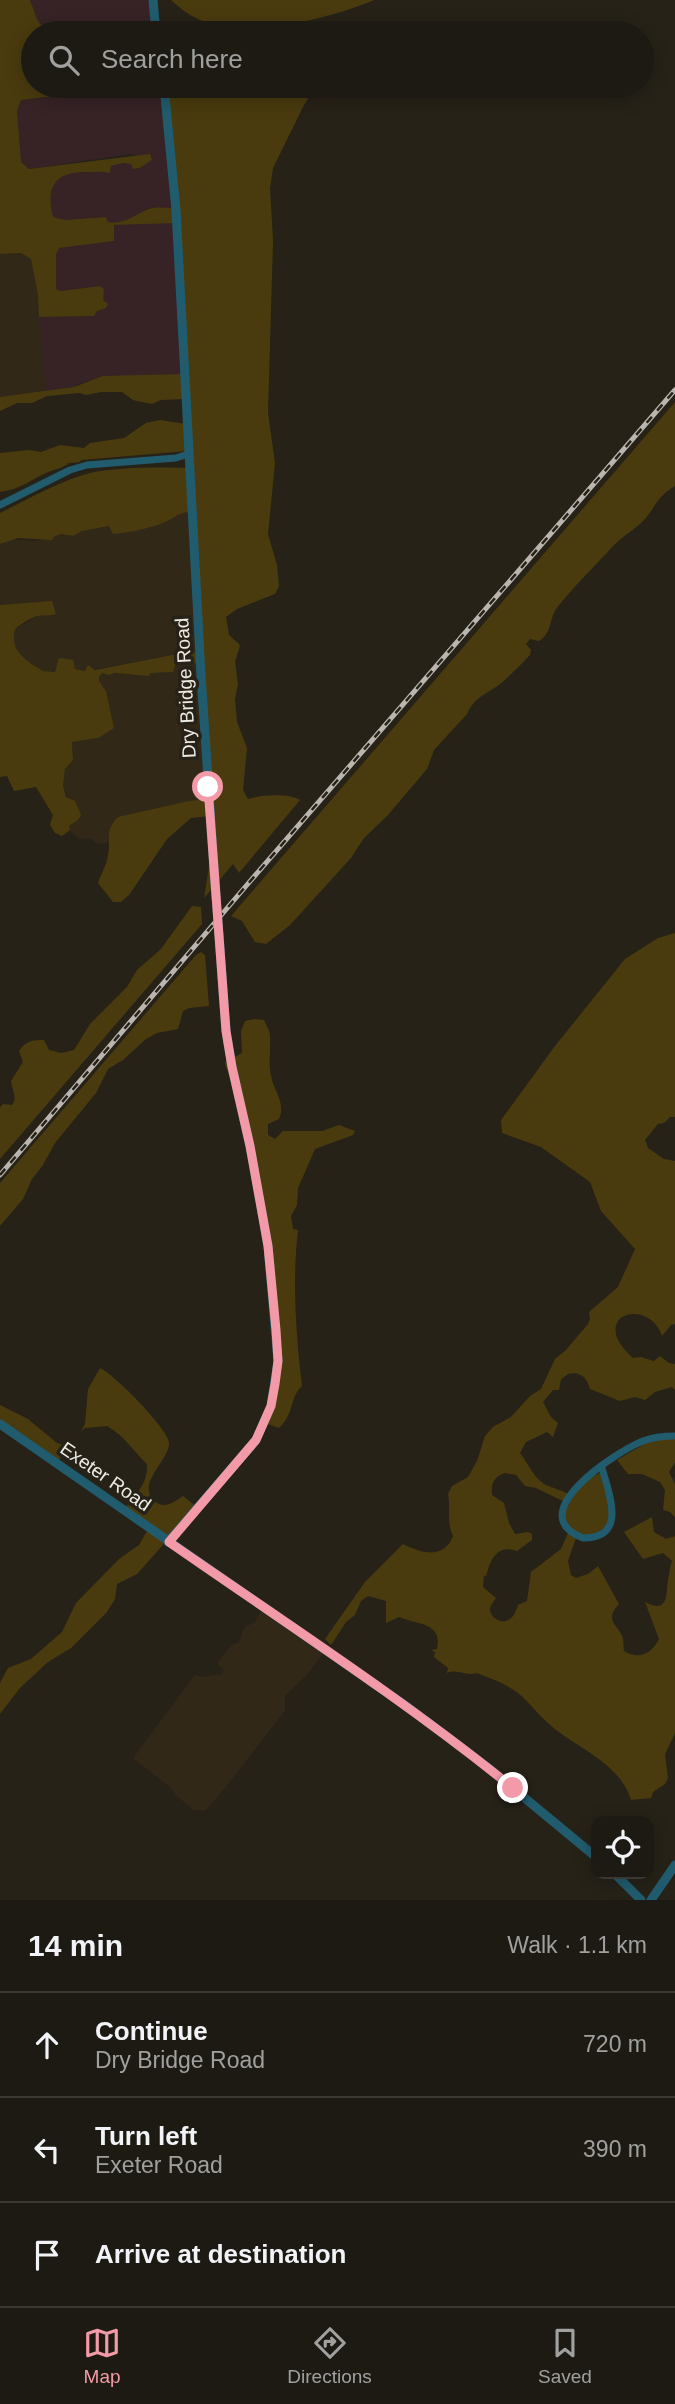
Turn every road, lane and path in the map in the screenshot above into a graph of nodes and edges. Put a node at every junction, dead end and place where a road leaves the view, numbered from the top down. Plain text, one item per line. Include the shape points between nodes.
1 (153, 0) edge
2 (155, 21) edge
3 (165, 98) edge
4 (188, 454) junction
5 (0, 505) edge
6 (0, 1424) edge
7 (675, 1436) edge
8 (602, 1468) junction
9 (169, 1542) junction
10 (591, 1853) edge
11 (675, 1865) edge
12 (620, 1879) edge
13 (641, 1900) edge
14 (651, 1900) edge

1 - 2 street
3 - 4 street, Dry Bridge Road via 176,210
4 - 5 street via 87,465
4 - 9 street, Dry Bridge Road, bridge via 226,1031 268,1246 278,1361 271,1406 256,1440
6 - 9 street, Exeter Road
7 - 8 street via 640,1442
8 - 8 street via 573,1490 564,1504 563,1521 583,1538 600,1535 611,1521 611,1498
9 - 10 street, Exeter Road via 409,1708
11 - 14 street
12 - 13 street

